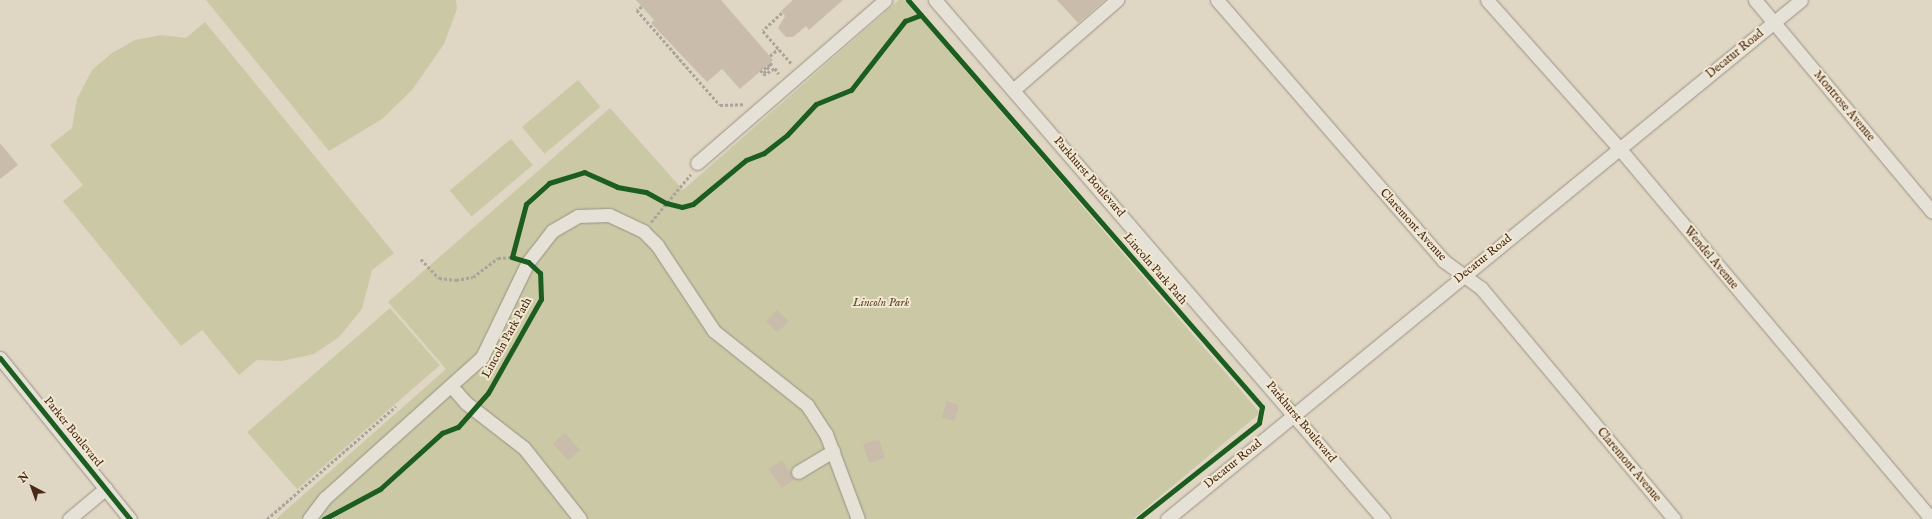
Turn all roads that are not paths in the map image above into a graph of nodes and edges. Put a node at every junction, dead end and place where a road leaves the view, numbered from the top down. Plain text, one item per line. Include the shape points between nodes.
1 (885, 0) edge
2 (935, 0) edge
3 (1117, 0) edge
4 (1217, 0) edge
5 (1487, 0) edge
6 (1755, 0) edge
7 (1801, 0) edge
8 (1774, 22) junction
9 (1013, 90) junction
10 (1619, 148) junction
11 (697, 164) dead end
12 (1932, 212) edge
13 (1464, 275) junction
14 (0, 358) edge
15 (452, 387) junction
16 (1295, 414) junction
17 (833, 451) junction
18 (798, 472) dead end
19 (106, 488) junction
20 (70, 519) edge
21 (130, 519) edge
22 (309, 519) edge
23 (580, 519) edge
24 (858, 519) edge
25 (1167, 519) edge
26 (1383, 519) edge
27 (1674, 519) edge
28 (1931, 519) edge

1 - 11 street
2 - 9 street, Parkhurst Boulevard
3 - 9 street
4 - 13 street, Claremont Avenue via 1444,261
5 - 10 street, Wendel Avenue
6 - 8 street, Montrose Avenue
7 - 8 street, Decatur Road
8 - 10 street, Decatur Road
8 - 12 street, Montrose Avenue
9 - 16 street, Parkhurst Boulevard
10 - 13 street, Decatur Road
10 - 28 street, Wendel Avenue
13 - 16 street, Decatur Road
13 - 27 street, Claremont Avenue via 1481,288
14 - 19 street, Parker Boulevard
15 - 17 street via 472,370 491,344 528,262 552,231 578,216 609,215 627,221 657,245 714,331 807,405
15 - 22 street via 325,498
15 - 23 street via 466,403 524,448
16 - 25 street, Decatur Road
16 - 26 street, Parkhurst Boulevard
17 - 18 street
17 - 24 street
19 - 20 street
19 - 21 street, Parker Boulevard

